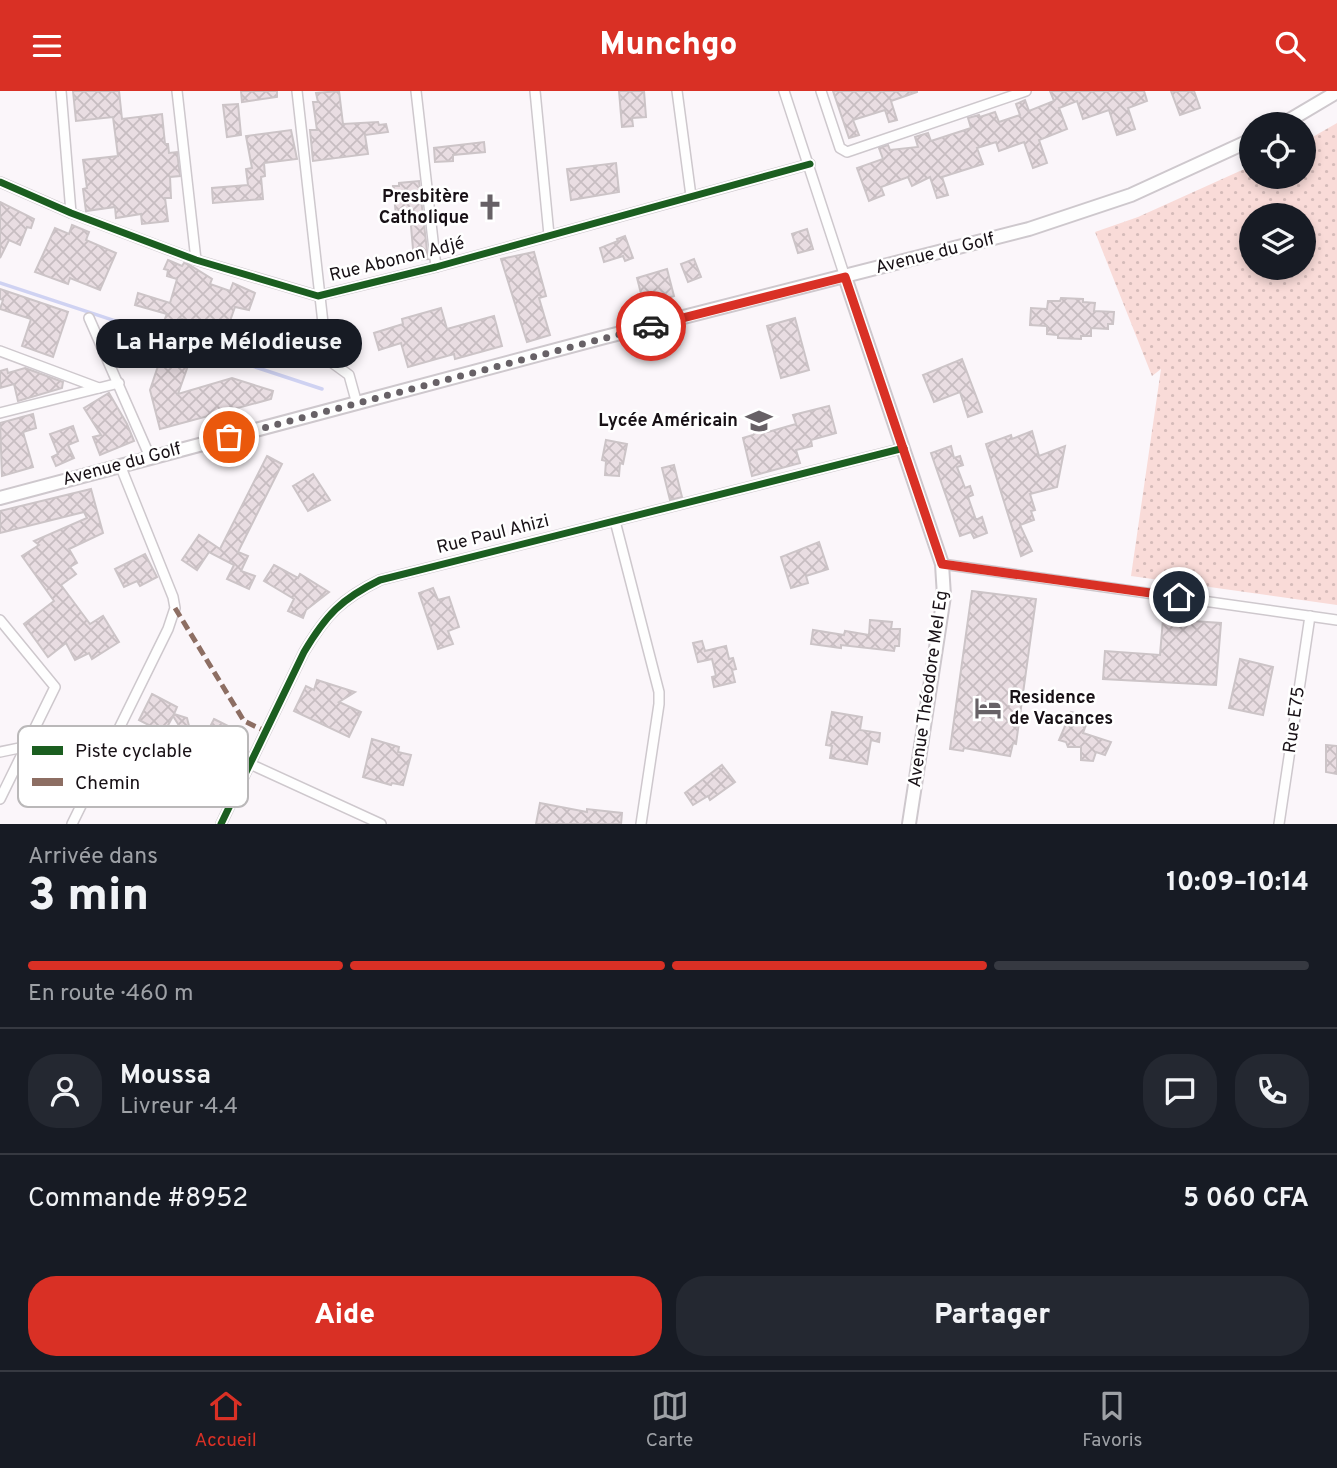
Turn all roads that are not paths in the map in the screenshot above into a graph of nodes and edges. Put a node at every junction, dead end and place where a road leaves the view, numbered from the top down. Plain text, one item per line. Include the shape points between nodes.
1 (61, 91) edge
2 (177, 91) edge
3 (297, 91) edge
4 (416, 91) edge
5 (535, 91) edge
6 (677, 91) edge
7 (784, 91) edge
8 (821, 91) edge
9 (1026, 91) edge
10 (1337, 93) edge
11 (1304, 112) edge
12 (1239, 146) edge
13 (810, 164) junction
14 (0, 182) edge
15 (691, 196) junction
16 (71, 213) junction
17 (550, 235) junction
18 (196, 260) junction
19 (436, 267) junction
20 (845, 277) junction
21 (318, 296) junction
22 (89, 318) dead end
23 (0, 351) edge
24 (119, 383) junction
25 (99, 388) junction
26 (357, 404) junction
27 (0, 413) edge
28 (904, 449) junction
29 (150, 457) junction
30 (120, 465) junction
31 (0, 498) edge
32 (615, 521) junction
33 (942, 564) junction
34 (1310, 616) junction
35 (1337, 620) edge
36 (1, 623) edge
37 (35, 726) edge
38 (120, 726) edge
39 (18, 748) edge
40 (0, 752) edge
41 (18, 760) edge
42 (250, 764) junction
43 (248, 768) edge
44 (0, 799) edge
45 (80, 807) edge
46 (229, 807) edge
47 (72, 824) edge
48 (221, 824) edge
49 (381, 824) edge
50 (641, 824) edge
51 (909, 824) edge
52 (1280, 824) edge

1 - 16 street
2 - 18 street
3 - 21 street
4 - 19 street
5 - 17 street
6 - 15 street
7 - 13 street
8 - 9 street via 840,148 848,152
10 - 11 main road
12 - 20 main road, Avenue du Golf via 1075,215
13 - 15 street, Rue Abonon Adjé
13 - 20 street
14 - 16 street, Rue Abonon Adjé
15 - 17 street, Rue Abonon Adjé
16 - 18 street, Rue Abonon Adjé
17 - 19 street, Rue Abonon Adjé
18 - 21 street, Rue Abonon Adjé
19 - 21 street, Rue Abonon Adjé
20 - 26 main road, Avenue du Golf
20 - 28 main road, Avenue Théodore Mel Eg
21 - 26 street via 327,359 349,376
22 - 24 street
23 - 25 street
24 - 25 street
24 - 29 street
25 - 27 street
26 - 29 main road, Avenue du Golf
28 - 32 street, Rue Paul Ahizi
28 - 33 main road, Avenue Théodore Mel Eg
29 - 30 main road, Avenue du Golf
30 - 31 main road, Avenue du Golf
30 - 38 street via 175,608
32 - 42 street, Rue Paul Ahizi via 380,580 354,592 320,625
32 - 50 street via 659,692
33 - 34 street
33 - 51 main road, Avenue Théodore Mel Eg via 944,596
34 - 35 street
34 - 52 street, Rue E75
36 - 37 street via 55,687
39 - 40 street
41 - 44 street
42 - 43 street, Rue Paul Ahizi
42 - 49 street
45 - 47 street
46 - 48 street, Rue Paul Ahizi

